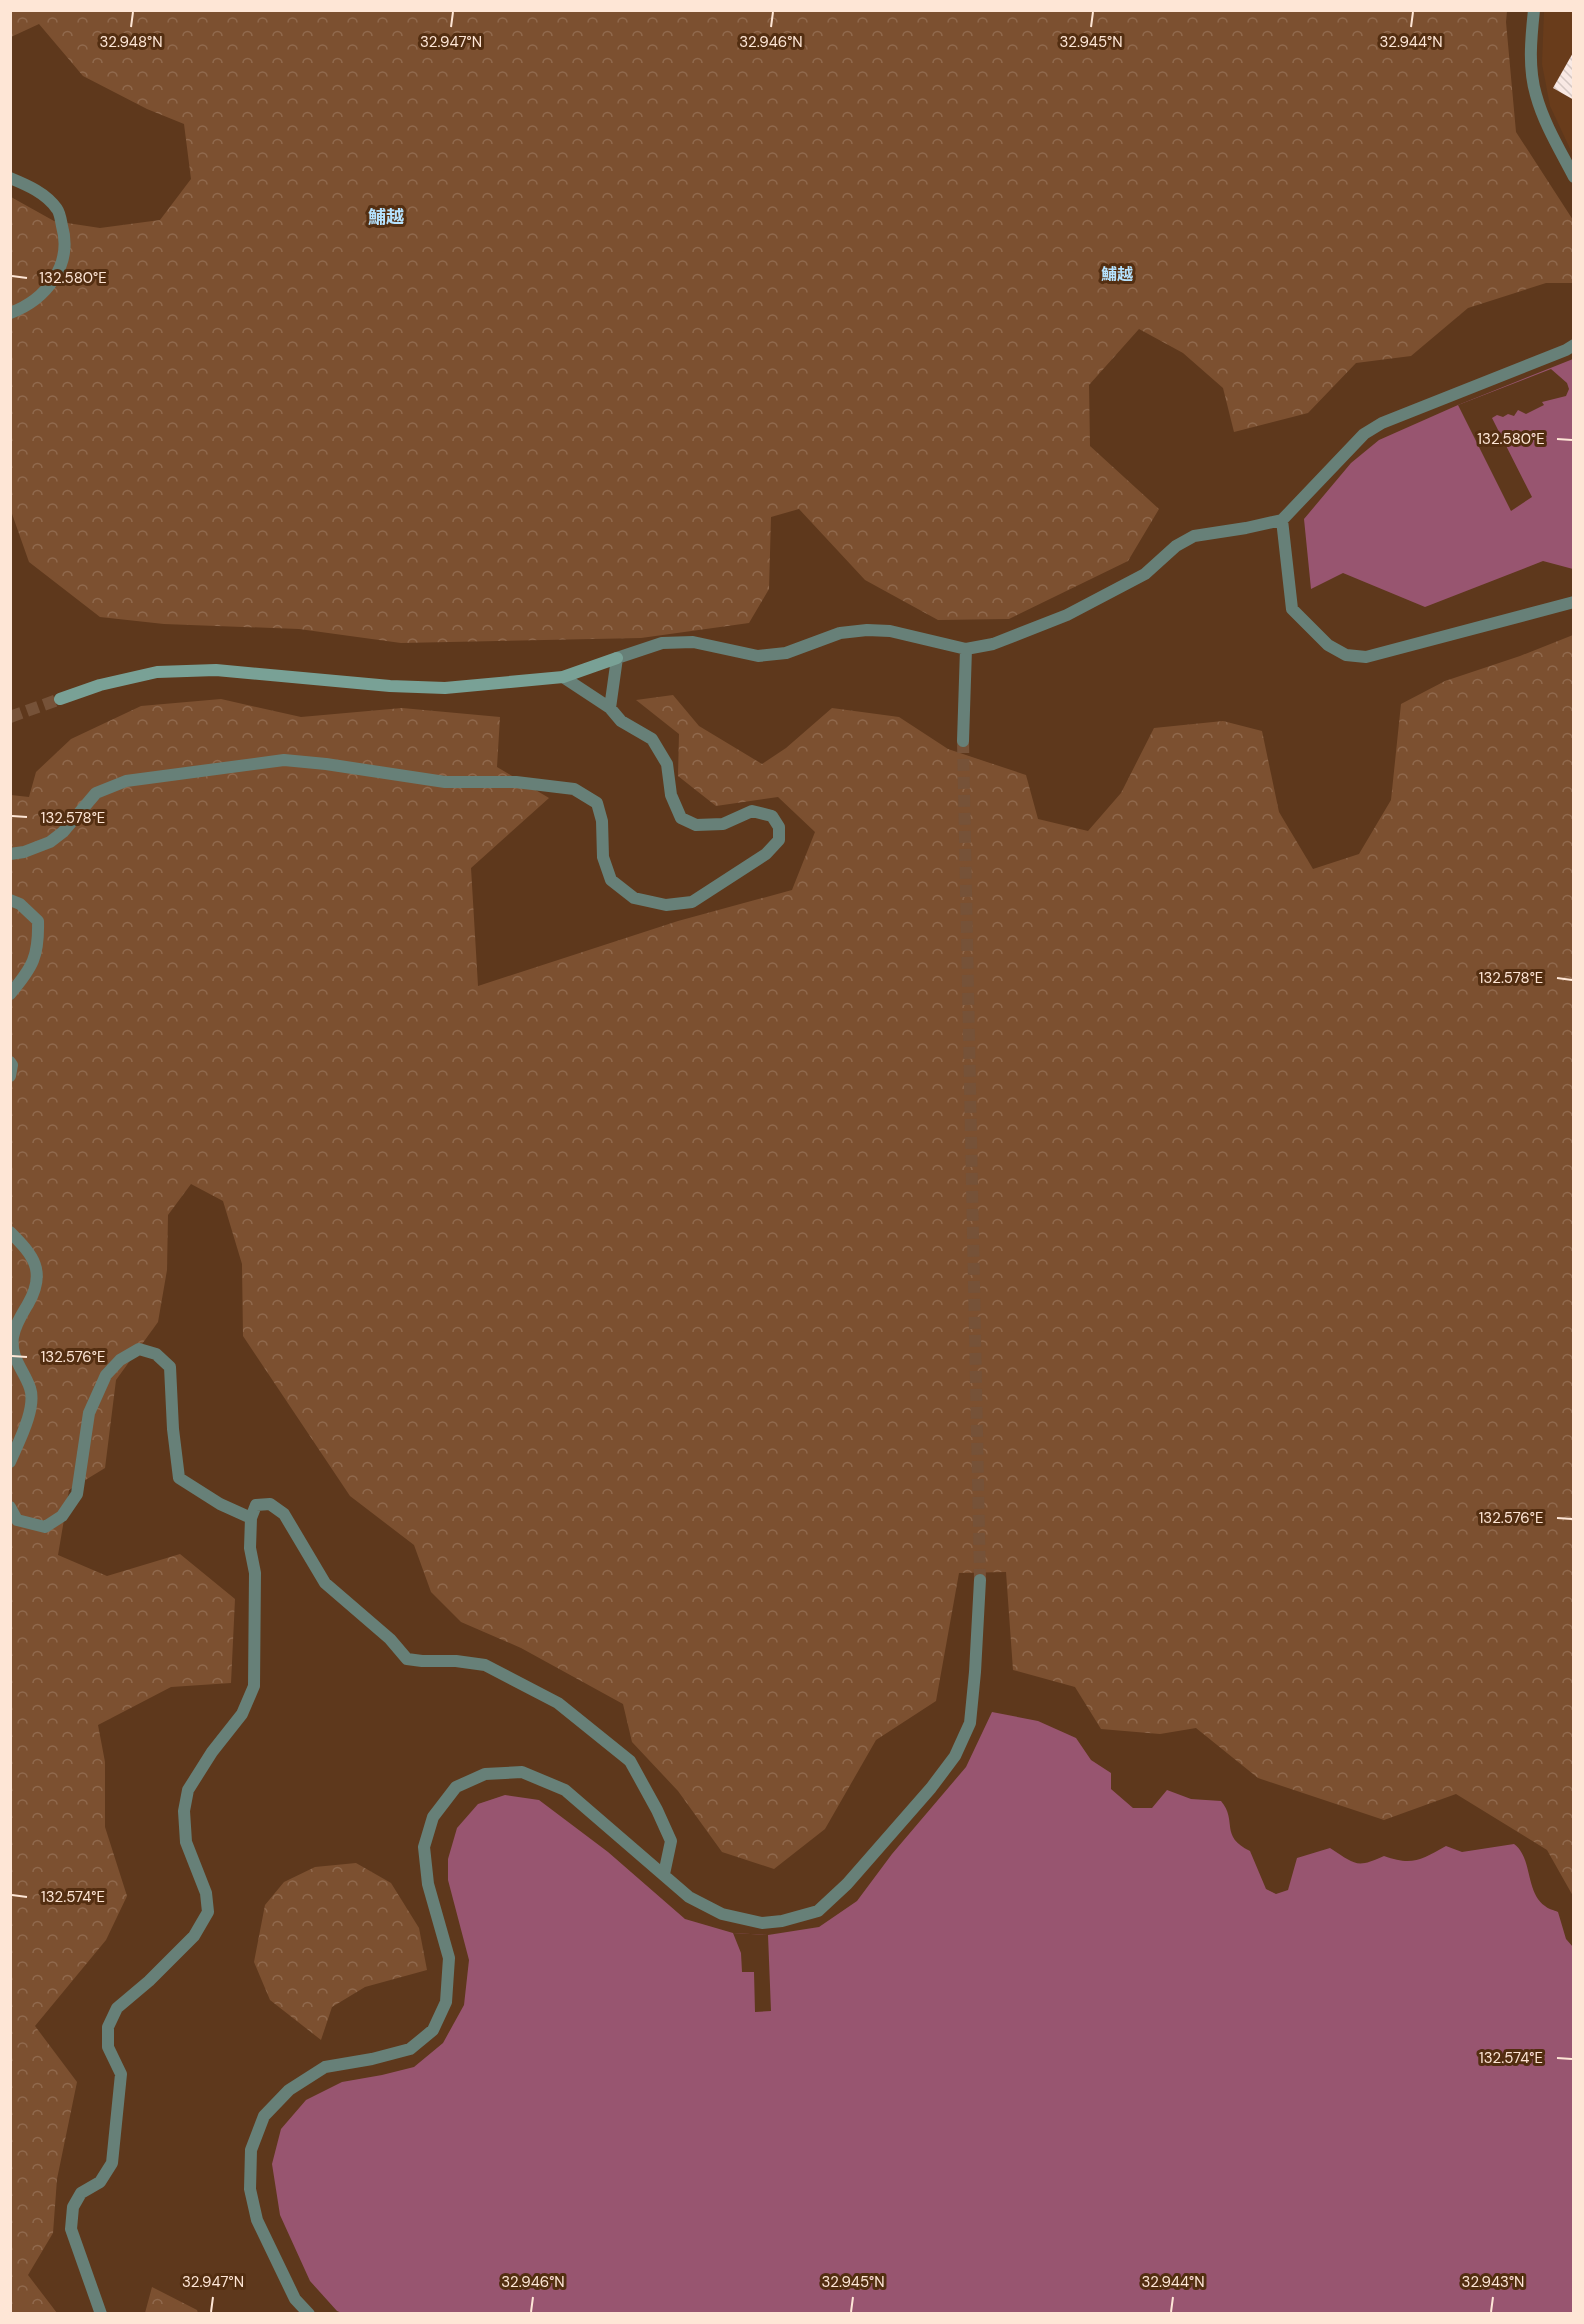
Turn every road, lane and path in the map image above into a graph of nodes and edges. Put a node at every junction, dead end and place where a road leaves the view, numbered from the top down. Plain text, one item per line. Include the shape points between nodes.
1 (1534, 10) edge
2 (1574, 177) edge
3 (10, 178) edge
4 (10, 313) edge
5 (1574, 345) edge
6 (1282, 519) junction
7 (1574, 602) edge
8 (966, 649) junction
9 (617, 658) junction
10 (563, 676) junction
11 (60, 699) tunnel mouth
12 (610, 708) junction
13 (963, 741) tunnel mouth
14 (10, 854) edge
15 (10, 900) edge
16 (10, 994) edge
17 (10, 1062) edge
18 (10, 1076) edge
19 (10, 1232) edge
20 (10, 1462) edge
21 (10, 1507) edge
22 (251, 1518) junction
23 (980, 1580) tunnel mouth
24 (664, 1874) junction
25 (102, 2313) edge
26 (309, 2313) edge

1 - 2 street via 1531,59 1535,94
3 - 4 street via 35,189 57,209 65,238 62,267 46,291 25,308
5 - 6 street via 1382,423 1364,434
6 - 7 street via 1292,609 1328,645 1346,655 1366,657
6 - 8 street via 1194,536 1176,546 1145,574 1066,615 993,644
8 - 9 street via 890,631 867,630 840,633 786,653 758,656 693,642 662,643
8 - 13 street
9 - 10 street
9 - 12 street
10 - 11 street via 445,688 216,670 157,672
10 - 12 street
12 - 14 street via 621,721 652,739 667,764 671,795 681,818 696,825 723,824 752,811 772,816 779,827 778,840 766,854 692,902 666,905 634,898 611,880 603,857 597,803 574,789 516,782 445,782 284,760 126,781 96,793 50,842
15 - 16 street via 38,921 39,945 29,971
17 - 18 street
19 - 20 street via 30,1252 38,1270 31,1298 13,1338 14,1358 31,1389 32,1403
21 - 22 street via 17,1520 45,1527 62,1516 77,1494 89,1413 106,1375 120,1360 139,1349 156,1354 170,1367 179,1478
22 - 24 street via 256,1505 270,1504 284,1514 325,1583 390,1639 407,1659 485,1665 558,1703 630,1761 671,1841
22 - 25 street via 254,1686 242,1714 188,1790 184,1811 186,1842 206,1893 208,1912 194,1936 117,2008 108,2027 108,2047 121,2074 112,2163 100,2182 81,2193 73,2207 71,2229
23 - 24 street via 970,1723 955,1755 932,1788 818,1911 762,1923 722,1914 689,1897
24 - 26 street via 565,1790 522,1772 485,1774 456,1788 433,1817 424,1847 428,1884 450,1958 446,2002 433,2030 410,2049 325,2067 298,2084 264,2116 251,2150 249,2189 256,2220 295,2299

